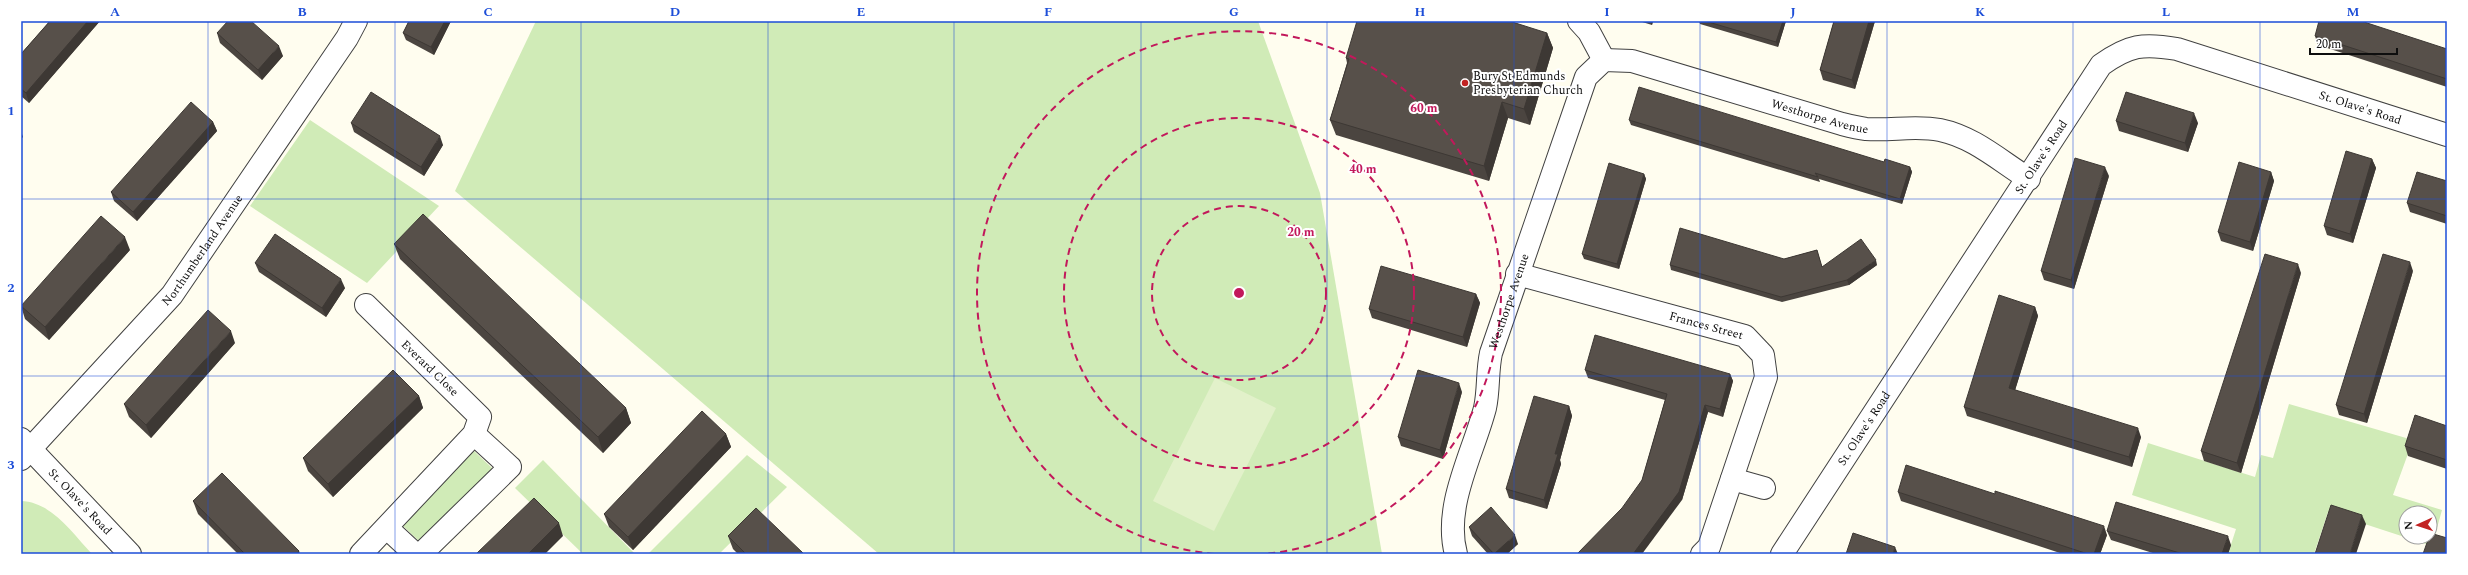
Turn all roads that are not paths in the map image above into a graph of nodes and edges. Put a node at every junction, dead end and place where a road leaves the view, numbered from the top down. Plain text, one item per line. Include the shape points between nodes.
1 (356, 21) edge
2 (1579, 21) edge
3 (1604, 60) junction
4 (2447, 135) edge
5 (2028, 179) junction
6 (1517, 274) junction
7 (366, 306) dead end
8 (474, 434) junction
9 (24, 449) edge
10 (1732, 479) junction
11 (1764, 488) dead end
12 (387, 528) junction
13 (130, 554) edge
14 (361, 554) edge
15 (415, 554) edge
16 (422, 554) edge
17 (1456, 554) edge
18 (1702, 554) edge
19 (1782, 554) edge

1 - 9 street, Northumberland Avenue via 347,38 172,295
2 - 3 street via 1589,32
3 - 5 street, Westhorpe Avenue via 1632,61 1842,124 1867,129 1902,127 1939,130 1976,143
3 - 6 street, Westhorpe Avenue via 1586,77
4 - 5 street, St. Olave's Road via 2177,48 2135,46 2118,53 2101,65
5 - 19 street, St. Olave's Road
6 - 10 street, Frances Street via 1745,336 1763,355 1766,378
6 - 17 street, Westhorpe Avenue via 1491,353 1485,406 1455,505 1453,542
7 - 8 street, Everard Close via 480,417
8 - 12 street, Everard Close
8 - 16 street via 510,468
9 - 13 street, St. Olave's Road
10 - 11 street
10 - 18 street, Frances Street via 1709,547
12 - 14 street, Everard Close
12 - 15 street

